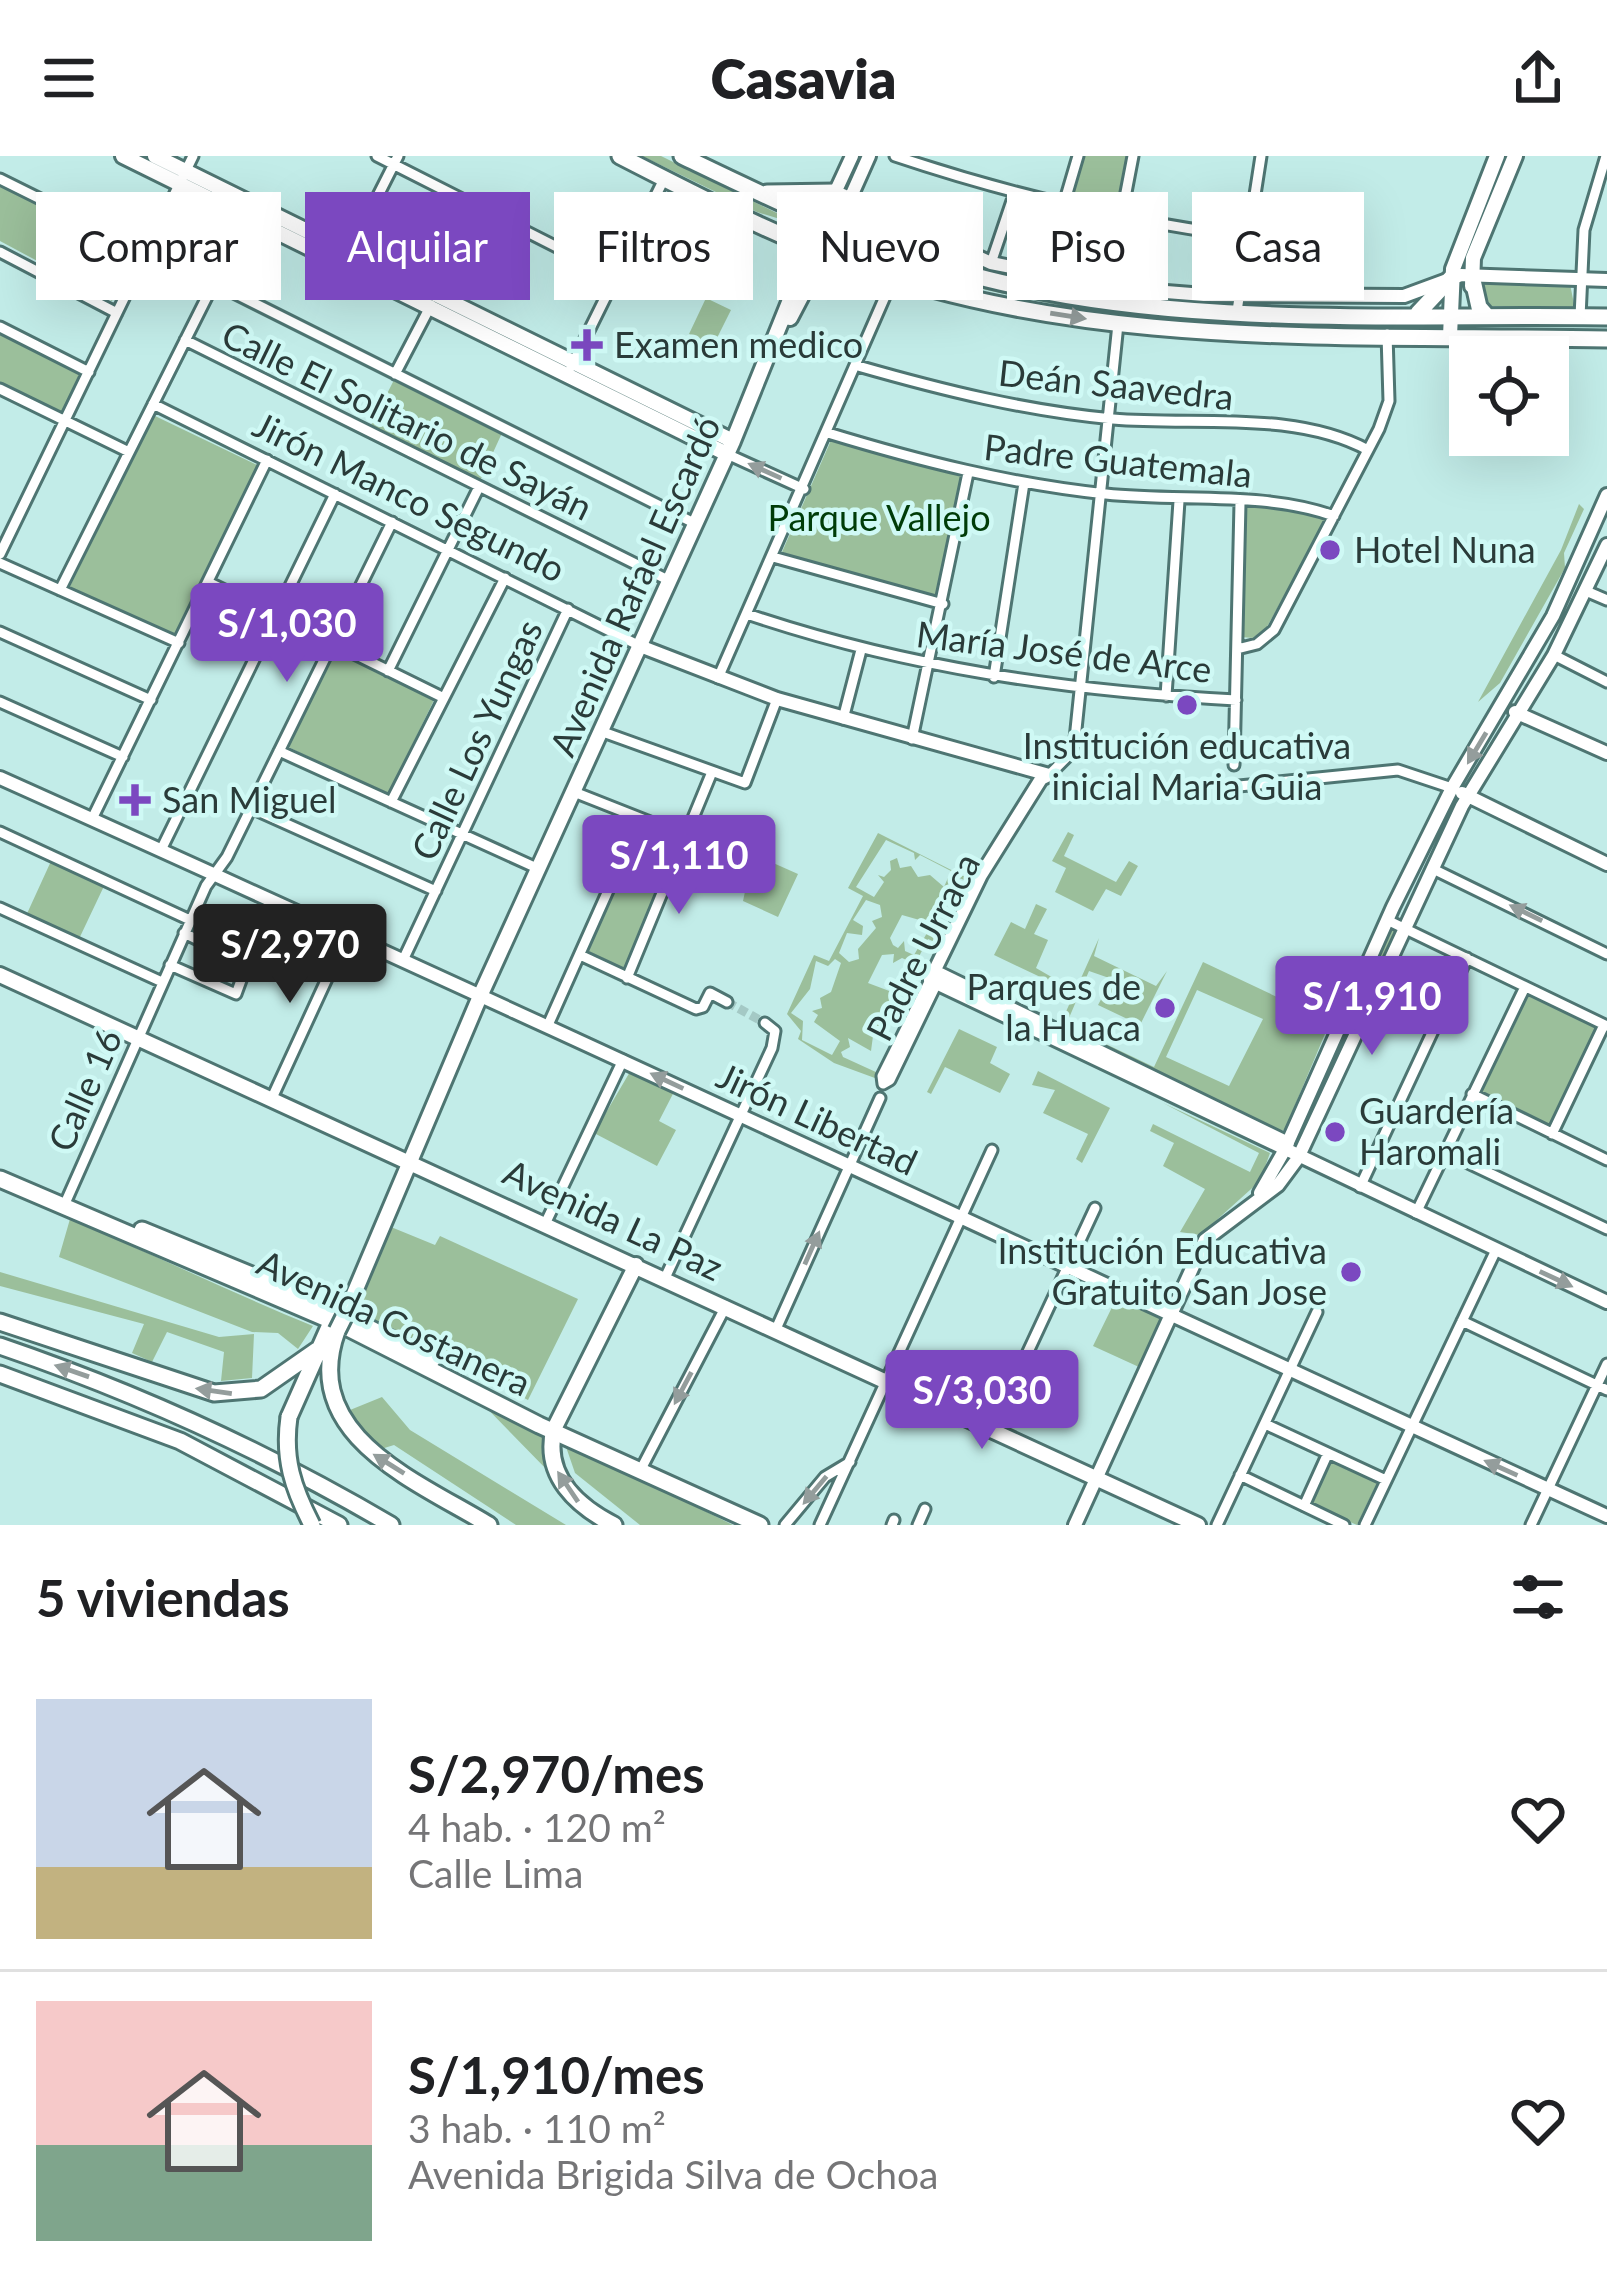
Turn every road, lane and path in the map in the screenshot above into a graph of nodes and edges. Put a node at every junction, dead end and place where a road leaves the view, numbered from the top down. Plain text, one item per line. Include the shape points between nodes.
1 (123, 156) edge
2 (155, 156) edge
3 (193, 156) edge
4 (377, 156) edge
5 (620, 156) edge
6 (682, 156) edge
7 (852, 156) edge
8 (869, 156) edge
9 (895, 156) edge
10 (1078, 156) edge
11 (1133, 156) edge
12 (1262, 156) edge
13 (1497, 156) edge
14 (1515, 156) edge
15 (395, 160) edge
16 (1605, 162) edge
17 (182, 177) junction
18 (0, 179) edge
19 (664, 179) junction
20 (175, 192) edge
21 (212, 192) edge
22 (379, 192) edge
23 (658, 192) edge
24 (844, 192) edge
25 (845, 192) edge
26 (1067, 192) edge
27 (1126, 192) edge
28 (1255, 192) edge
29 (769, 193) junction
30 (777, 193) edge
31 (1007, 193) edge
32 (36, 197) edge
33 (777, 197) edge
34 (1007, 216) edge
35 (777, 231) edge
36 (554, 244) edge
37 (0, 252) edge
38 (983, 259) edge
39 (991, 263) junction
40 (1007, 267) edge
41 (1472, 276) junction
42 (1451, 278) junction
43 (1581, 280) junction
44 (1607, 280) edge
45 (1169, 292) joint
46 (1364, 296) edge
47 (1371, 296) junction
48 (123, 300) edge
49 (205, 300) edge
50 (248, 300) edge
51 (604, 300) edge
52 (795, 300) edge
53 (884, 300) edge
54 (982, 300) edge
55 (1114, 300) edge
56 (1237, 300) edge
57 (1285, 300) edge
58 (1347, 300) edge
59 (433, 301) joint
60 (1237, 303) junction
61 (1190, 310) junction
62 (1338, 312) junction
63 (117, 313) junction
64 (1385, 313) junction
65 (1418, 314) junction
66 (1451, 314) junction
67 (1479, 315) junction
68 (1580, 316) junction
69 (1607, 317) edge
70 (1118, 324) junction
71 (0, 327) edge
72 (1387, 334) junction
73 (1450, 336) joint
74 (1469, 336) edge
75 (1569, 339) edge
76 (185, 340) junction
77 (1605, 340) edge
78 (858, 366) junction
79 (570, 368) junction
80 (88, 372) junction
81 (395, 374) junction
82 (3, 390) edge
83 (0, 404) edge
84 (153, 404) junction
85 (1108, 418) junction
86 (65, 420) junction
87 (828, 433) junction
88 (730, 447) junction
89 (1368, 450) junction
90 (129, 452) junction
91 (267, 460) junction
92 (968, 473) junction
93 (1024, 483) junction
94 (479, 487) junction
95 (804, 489) junction
96 (335, 494) junction
97 (1101, 494) junction
98 (1607, 494) edge
99 (1179, 501) junction
100 (1240, 503) junction
101 (1334, 516) junction
102 (392, 522) junction
103 (696, 524) junction
104 (1607, 544) edge
105 (449, 550) junction
106 (773, 556) junction
107 (0, 559) edge
108 (505, 578) junction
109 (670, 581) junction
110 (208, 582) junction
111 (60, 590) junction
112 (1590, 592) junction
113 (1607, 600) edge
114 (943, 604) junction
115 (568, 609) junction
116 (747, 614) junction
117 (276, 615) junction
118 (1553, 616) junction
119 (1570, 624) junction
120 (0, 632) edge
121 (179, 643) junction
122 (332, 643) junction
123 (640, 646) junction
124 (1237, 649) junction
125 (861, 650) junction
126 (1554, 655) junction
127 (930, 665) junction
128 (388, 671) junction
129 (994, 677) junction
130 (718, 678) junction
131 (1607, 682) edge
132 (1080, 689) junction
133 (1166, 696) junction
134 (444, 698) junction
135 (777, 699) junction
136 (151, 700) junction
137 (1236, 700) junction
138 (0, 702) edge
139 (1503, 706) junction
140 (1518, 714) junction
141 (843, 719) junction
142 (603, 732) junction
143 (912, 739) junction
144 (279, 751) junction
145 (1607, 753) edge
146 (123, 758) junction
147 (1234, 765) dead end
148 (712, 772) junction
149 (1048, 776) junction
150 (0, 778) edge
151 (1239, 786) dead end
152 (1452, 788) junction
153 (574, 792) junction
154 (1468, 796) junction
155 (391, 802) junction
156 (251, 808) junction
157 (640, 818) junction
158 (92, 820) junction
159 (0, 832) edge
160 (462, 834) junction
161 (688, 837) junction
162 (161, 850) junction
163 (1607, 864) edge
164 (539, 868) junction
165 (1439, 871) junction
166 (215, 874) junction
167 (436, 891) junction
168 (0, 908) edge
169 (190, 920) junction
170 (1387, 920) junction
171 (1405, 928) junction
172 (184, 933) junction
173 (347, 933) junction
174 (1607, 954) edge
175 (580, 956) junction
176 (404, 958) junction
177 (1467, 958) junction
178 (170, 964) junction
179 (0, 975) edge
180 (936, 977) junction
181 (627, 978) junction
182 (162, 982) junction
183 (1525, 987) junction
184 (482, 994) junction
185 (727, 1002) tunnel mouth
186 (765, 1023) dead end
187 (548, 1025) junction
188 (1605, 1026) edge
189 (137, 1037) junction
190 (623, 1060) junction
191 (1472, 1094) junction
192 (272, 1097) junction
193 (880, 1098) dead end
194 (740, 1115) junction
195 (1552, 1134) junction
196 (1286, 1147) junction
197 (992, 1150) dead end
198 (1444, 1152) junction
199 (1298, 1158) junction
200 (409, 1159) junction
201 (1607, 1160) edge
202 (849, 1167) junction
203 (0, 1175) edge
204 (1360, 1187) junction
205 (1256, 1198) junction
206 (67, 1199) junction
207 (1095, 1208) dead end
208 (1416, 1213) junction
209 (961, 1220) junction
210 (546, 1222) junction
211 (1607, 1229) edge
212 (1496, 1250) junction
213 (636, 1264) junction
214 (1066, 1270) junction
215 (665, 1277) junction
216 (1607, 1303) edge
217 (726, 1306) junction
218 (1317, 1312) dead end
219 (339, 1317) junction
220 (1170, 1317) junction
221 (1462, 1321) junction
222 (0, 1322) edge
223 (776, 1329) junction
224 (0, 1346) edge
225 (317, 1350) junction
226 (1607, 1364) edge
227 (1289, 1372) junction
228 (0, 1374) edge
229 (888, 1382) junction
230 (1602, 1387) edge
231 (1265, 1424) junction
232 (1410, 1428) junction
233 (992, 1429) junction
234 (554, 1430) junction
235 (1328, 1453) junction
236 (850, 1462) junction
237 (640, 1471) junction
238 (1240, 1475) junction
239 (1097, 1478) junction
240 (1386, 1480) junction
241 (1548, 1489) junction
242 (1304, 1506) junction
243 (925, 1510) dead end
244 (1607, 1516) edge
245 (312, 1525) edge
246 (339, 1525) edge
247 (391, 1525) edge
248 (488, 1525) edge
249 (614, 1525) edge
250 (760, 1525) edge
251 (785, 1525) edge
252 (820, 1525) edge
253 (918, 1525) edge
254 (1075, 1525) edge
255 (1198, 1525) edge
256 (1217, 1525) edge
257 (1344, 1525) edge
258 (1365, 1525) edge
259 (1531, 1525) edge

1 - 17 main road
2 - 17 main road
3 - 17 street
4 - 15 street
5 - 19 main road
6 - 29 main road
7 - 24 street, Avenida Rafael Escardó
8 - 25 street, Avenida Rafael Escardó
9 - 31 street
10 - 26 street
11 - 27 street
12 - 28 street
13 - 42 main road
14 - 41 main road
15 - 22 street
15 - 36 street
16 - 43 street via 1583,230
17 - 20 street
17 - 21 main road
18 - 32 street
19 - 23 street
19 - 35 main road
29 - 30 main road
29 - 33 main road
34 - 39 street
37 - 63 street
38 - 39 street
39 - 40 street
41 - 42 street
41 - 43 street
41 - 67 main road
42 - 47 street via 1415,294
42 - 65 main road
42 - 66 main road
43 - 44 street
43 - 68 street
45 - 60 street
45 - 61 main road
46 - 47 street
47 - 64 main road
48 - 63 street
49 - 76 street
50 - 81 street
51 - 79 street
52 - 88 main road, Avenida Rafael Escardó
53 - 78 street
54 -> 70 main road
55 - 61 main road
56 - 60 street
57 - 60 street
58 - 62 main road
59 - 79 main road
59 - 81 street
60 - 61 main road
60 - 62 main road
62 - 64 main road
63 - 80 street
64 - 65 main road
65 - 66 main road
66 - 67 main road
66 - 73 main road
67 - 68 main road
67 - 74 main road
68 - 69 main road
70 - 72 main road
70 - 85 street, Padre Urraca
71 - 80 street
72 - 73 main road
72 - 89 street via 1389,401
75 - 77 main road
76 - 84 street
76 - 94 street, Calle El Solitario de Sayán
78 - 85 street, Deán Saavedra
78 - 87 street
79 - 88 main road
80 - 86 street
81 - 103 street
82 - 83 street
82 - 86 street
84 - 90 street
84 - 91 street, Jirón Manco Segundo
85 - 89 street, Deán Saavedra via 1302,427
85 - 97 street, Padre Urraca
86 - 90 street
86 - 107 street
87 - 92 street, Padre Guatemala
87 - 95 street
95 -> 88 street
88 - 103 main road, Avenida Rafael Escardó
89 - 101 street
90 - 111 street
91 - 96 street, Jirón Manco Segundo
91 - 110 street
92 - 93 street, Padre Guatemala
92 - 114 street
93 - 97 street, Padre Guatemala
93 - 129 street
94 - 105 street
94 - 109 street, Calle El Solitario de Sayán
95 - 106 street
96 - 102 street, Jirón Manco Segundo
96 - 117 street
97 - 99 street, Padre Guatemala
97 - 132 street, Padre Urraca
98 - 118 street
99 - 100 street, Padre Guatemala
99 - 133 street
100 - 101 street, Padre Guatemala
100 - 124 street
101 - 124 street via 1274,630
102 - 105 street, Jirón Manco Segundo
102 - 122 street, Calle 16
103 - 109 main road, Avenida Rafael Escardó
104 - 112 street
105 - 108 street, Jirón Manco Segundo
105 - 128 street
106 - 114 street
106 - 116 street
107 - 111 street
108 - 115 street, Jirón Manco Segundo
108 - 134 street
109 - 123 main road, Avenida Rafael Escardó
110 - 117 street
110 - 121 street
111 - 121 street
112 - 113 street
112 - 119 street
114 - 127 street
115 - 123 street, Jirón Manco Segundo
115 - 160 street, Calle Los Yungas
116 - 125 street, María José de Arce
116 - 130 street
117 - 122 street
117 - 162 street
118 - 119 street
118 - 139 street
119 - 126 street
120 - 136 street
121 - 136 street
122 - 128 street
122 - 144 street, Calle 16
123 - 130 street, Jirón Manco Segundo
123 - 142 main road, Avenida Rafael Escardó
124 - 137 street
125 - 127 street, María José de Arce
125 - 141 street
126 - 131 street
126 - 140 street
127 - 129 street, María José de Arce
127 - 143 street
128 - 134 street
129 - 132 street, María José de Arce
130 - 135 street, Jirón Manco Segundo
132 - 133 street, María José de Arce
132 - 149 street, Padre Urraca via 1073,747
133 - 137 street, María José de Arce
134 - 155 street
135 - 141 street, Jirón Manco Segundo
135 - 148 street via 745,783
136 - 146 street
137 - 147 street
138 - 146 street
139 - 140 street
139 -> 152 street
140 - 145 street
140 - 154 street
141 - 143 street, Jirón Manco Segundo
142 - 148 street
142 - 153 main road, Avenida Rafael Escardó
143 - 149 street, Jirón Manco Segundo
144 - 155 street
144 - 156 street, Calle 16
146 - 158 street
148 - 161 street
149 - 180 street, Padre Urraca
150 - 158 street, Jirón Libertad
151 - 152 street via 1398,770
152 - 154 street
152 - 170 street
153 - 157 street
153 - 164 main road, Avenida Rafael Escardó
154 - 163 street
154 - 165 street
155 - 160 street
156 - 166 street, Calle 16
156 - 167 street
157 - 161 street
157 - 175 street
158 - 162 street, Jirón Libertad
159 - 169 street
160 - 164 street
160 - 167 street, Calle Los Yungas
161 - 181 street
162 - 166 street, Jirón Libertad
164 - 184 main road, Avenida Rafael Escardó
165 - 171 street
174 -> 165 street
166 - 169 street, Calle 16
166 - 173 street, Jirón Libertad
167 - 176 street, Calle Los Yungas
168 - 182 street
169 - 172 street, Calle 16
170 - 171 street
170 - 196 street
171 - 177 street
171 - 199 street
172 - 178 street, Calle 16
172 - 178 street via 247,964 233,996
173 - 176 street, Jirón Libertad
173 - 192 street
175 - 181 street
175 - 187 street
176 - 184 street, Jirón Libertad
177 - 183 street
177 - 204 street
178 - 182 street, Calle 16
179 - 189 main road, Avenida La Paz
180 - 180 street, Padre Urraca via 881,1076 883,1084 890,1080
180 - 196 street
181 - 185 street via 696,1009 710,993
182 - 189 street, Calle 16
183 - 188 street
183 - 191 street
184 - 187 street, Jirón Libertad
184 - 200 main road, Avenida Rafael Escardó
186 - 194 street via 774,1042
187 - 190 street, Jirón Libertad
188 - 195 street
189 - 192 main road, Avenida La Paz
189 - 206 street, Calle 16
194 -> 190 street, Jirón Libertad
190 - 210 street
191 - 195 street
191 - 198 street
192 - 200 main road, Avenida La Paz
193 - 202 street
194 - 202 street, Jirón Libertad
194 - 215 street
195 - 201 street
196 - 199 street
196 - 205 street
197 - 209 street
198 - 208 street
198 - 211 street
199 - 204 street
199 - 205 street
200 - 210 main road, Avenida La Paz
200 - 219 main road, Avenida Rafael Escardó
202 - 209 street, Jirón Libertad
223 -> 202 street
203 - 206 main road
203 - 234 main road, Avenida Costanera via 334,1322
204 - 208 street
205 - 220 street via 1204,1240
206 - 219 main road
207 - 214 street
208 - 212 street
209 - 214 street, Jirón Libertad
209 - 229 street
210 - 213 main road, Avenida La Paz
212 -> 216 street
212 - 221 street
213 - 215 main road, Avenida La Paz
213 - 234 main road
214 - 220 street, Jirón Libertad
214 - 233 street
215 - 217 main road, Avenida La Paz
217 - 223 main road, Avenida La Paz
217 -> 237 street
218 - 227 street
219 - 225 main road
219 - 234 main road
248 -> 219 main road via 369,1451 349,1430 330,1384
220 - 227 street, Jirón Libertad
220 - 239 street
221 - 230 street
221 - 232 street
225 -> 222 main road via 261,1389 214,1393
223 - 229 main road, Avenida La Paz
247 -> 224 main road via 238,1439
225 - 245 main road, bridge via 285,1451
226 - 230 street
227 - 231 street
227 - 232 street, Jirón Libertad
228 - 246 main road via 180,1441
229 - 233 main road, Avenida La Paz
229 - 236 street
230 - 241 street
231 - 235 street
231 - 238 street
232 - 240 street
241 -> 232 street, Jirón Libertad
233 - 239 main road, Avenida La Paz
234 - 237 main road, Avenida Costanera
249 -> 234 main road via 566,1489 553,1459
235 - 240 street
235 - 242 street
236 -> 251 street via 825,1477
236 - 252 street
237 - 250 main road, Avenida Costanera
238 - 242 street
238 - 256 street
239 - 254 street
239 - 255 main road, Avenida La Paz
240 - 258 street
241 - 244 street, Jirón Libertad
241 - 259 street
242 - 257 street
243 - 253 street

